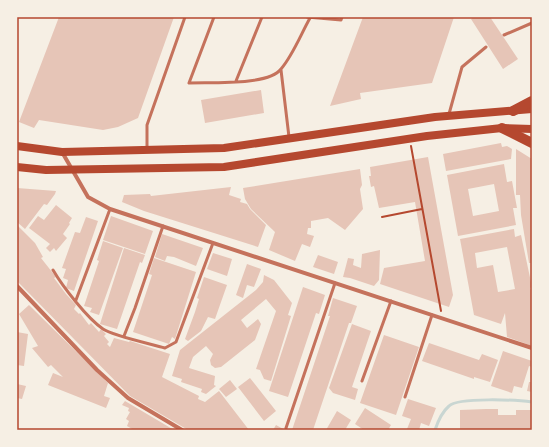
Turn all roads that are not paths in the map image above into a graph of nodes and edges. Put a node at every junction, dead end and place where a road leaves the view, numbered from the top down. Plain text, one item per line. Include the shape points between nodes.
1 (185, 17) edge
2 (214, 17) edge
3 (262, 17) edge
4 (342, 17) edge
5 (308, 18) edge
6 (532, 23) edge
7 (504, 35) dead end
8 (486, 47) dead end
9 (281, 70) junction
10 (236, 81) junction
11 (532, 101) edge
12 (532, 109) edge
13 (513, 111) junction
14 (449, 116) junction
15 (502, 128) junction
16 (532, 129) edge
17 (289, 139) junction
18 (532, 143) edge
19 (17, 146) edge
20 (147, 150) junction
21 (62, 152) junction
22 (17, 167) edge
23 (73, 170) junction
24 (110, 209) junction
25 (162, 226) junction
26 (213, 243) junction
27 (54, 270) dead end
28 (336, 283) junction
29 (17, 286) edge
30 (76, 300) junction
31 (391, 301) junction
32 (432, 315) junction
33 (124, 336) junction
34 (532, 348) edge
35 (362, 381) dead end
36 (405, 397) dead end
37 (286, 428) dead end
38 (182, 430) edge

1 - 20 lane via 147,124
2 - 10 lane via 189,83
3 - 10 lane
4 - 5 lane via 341,20
5 - 9 lane
6 - 7 lane
8 - 14 lane via 462,67
9 - 10 lane via 272,77 256,81
9 - 17 lane
11 - 13 main road
12 - 13 main road
13 - 14 main road
14 - 17 main road
15 - 16 main road
15 - 18 main road
15 - 23 main road via 410,138 224,167
17 - 20 main road via 224,148
19 - 21 main road
20 - 21 main road
21 - 23 street
22 - 23 main road
23 - 24 street via 88,197
24 - 25 street
24 - 30 lane
25 - 26 street
25 - 33 lane
26 - 28 street
26 - 33 lane via 176,342 165,348
27 - 30 lane via 60,283
28 - 31 street
28 - 37 lane
29 - 38 street via 97,370 128,398
30 - 33 lane via 85,313 104,330
31 - 32 street
31 - 35 lane
32 - 34 street
32 - 36 lane

